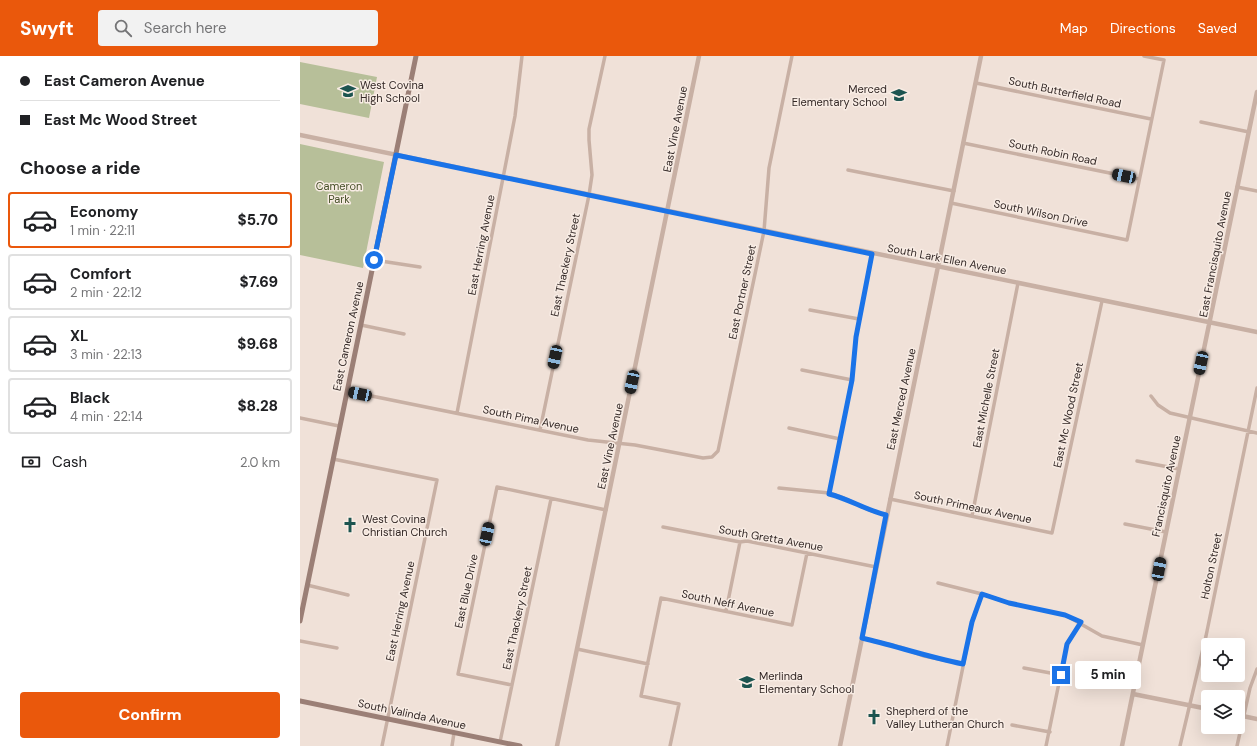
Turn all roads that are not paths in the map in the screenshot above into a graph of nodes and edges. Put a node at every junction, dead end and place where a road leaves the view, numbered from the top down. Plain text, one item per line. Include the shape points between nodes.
1 (416, 56) edge
2 (522, 56) edge
3 (605, 56) edge
4 (699, 56) edge
5 (792, 56) edge
6 (981, 56) edge
7 (1144, 56) edge
8 (976, 83) junction
9 (1257, 92) edge
10 (1151, 119) junction
11 (1201, 122) dead end
12 (1249, 132) junction
13 (300, 135) edge
14 (963, 143) junction
15 (396, 155) junction
16 (848, 170) dead end
17 (504, 178) junction
18 (1139, 179) junction
19 (1237, 187) junction
20 (954, 191) junction
21 (1257, 191) edge
22 (589, 195) junction
23 (951, 203) junction
24 (667, 211) junction
25 (764, 231) junction
26 (872, 254) junction
27 (374, 260) junction
28 (938, 266) junction
29 (420, 267) dead end
30 (1018, 283) junction
31 (1102, 301) junction
32 (810, 310) dead end
33 (859, 319) junction
34 (1210, 322) junction
35 (361, 325) junction
36 (1257, 332) edge
37 (404, 334) dead end
38 (802, 370) dead end
39 (852, 380) junction
40 (1257, 388) edge
41 (347, 391) junction
42 (1151, 396) dead end
43 (457, 413) junction
44 (300, 418) edge
45 (1189, 418) junction
46 (340, 426) junction
47 (789, 428) dead end
48 (540, 430) junction
49 (1248, 431) junction
50 (1257, 433) edge
51 (840, 439) junction
52 (620, 444) junction
53 (712, 457) joint
54 (333, 459) junction
55 (1137, 461) dead end
56 (1179, 469) junction
57 (779, 488) dead end
58 (829, 494) junction
59 (551, 499) junction
60 (890, 499) junction
61 (606, 510) junction
62 (886, 515) junction
63 (972, 516) junction
64 (1125, 524) dead end
65 (663, 527) dead end
66 (1166, 532) junction
67 (1052, 533) joint
68 (740, 542) junction
69 (807, 553) junction
70 (876, 567) junction
71 (938, 583) dead end
72 (307, 585) junction
73 (982, 594) junction
74 (348, 595) dead end
75 (726, 612) junction
76 (300, 621) edge
77 (1081, 622) junction
78 (862, 638) junction
79 (300, 640) edge
80 (1143, 645) junction
81 (337, 648) dead end
82 (577, 649) junction
83 (648, 664) junction
84 (963, 664) junction
85 (1024, 668) dead end
86 (1257, 669) edge
87 (1061, 675) junction
88 (512, 685) junction
89 (1133, 694) junction
90 (300, 701) edge
91 (1188, 705) junction
92 (1201, 708) edge
93 (1245, 711) edge
94 (1245, 716) edge
95 (387, 719) junction
96 (1257, 719) edge
97 (1012, 725) dead end
98 (454, 732) junction
99 (1050, 732) junction
100 (1240, 734) edge
101 (500, 742) junction
102 (382, 746) edge
103 (452, 746) edge
104 (520, 746) edge
105 (557, 746) edge
106 (670, 746) edge
107 (840, 746) edge
108 (947, 746) edge
109 (1046, 746) edge
110 (1122, 746) edge
111 (1180, 746) edge
112 (1237, 746) edge

1 - 15 main road, East Cameron Avenue
2 - 17 street, East Herring Avenue
3 - 22 street, East Thackery Street via 590,129 592,175
4 - 24 street, East Vine Avenue
5 - 25 street, East Portner Street via 769,168
6 - 8 street, East Merced Avenue
7 - 10 street via 1164,60
8 - 10 street, South Butterfield Road
8 - 14 street, East Merced Avenue
9 - 12 street, East Francisquito Avenue
10 - 18 street
11 - 12 street
12 - 19 street, East Francisquito Avenue
13 - 15 street, South Lark Ellen Avenue
14 - 18 street, South Robin Road
14 - 20 street, East Merced Avenue
15 - 17 street, South Lark Ellen Avenue
15 - 27 main road, East Cameron Avenue
16 - 20 street
17 - 22 street, South Lark Ellen Avenue
17 - 43 street, East Herring Avenue
18 - 23 street, South Wilson Drive via 1127,240
19 - 21 street
19 - 34 street, East Francisquito Avenue
20 - 23 street, East Merced Avenue
22 - 24 street, South Lark Ellen Avenue
22 - 48 street, East Thackery Street
23 - 28 street, East Merced Avenue
24 - 25 street, South Lark Ellen Avenue
24 - 52 street, East Vine Avenue
25 - 26 street, South Lark Ellen Avenue
25 - 53 street, East Portner Street via 718,450
26 - 28 street, South Lark Ellen Avenue
26 - 33 street
27 - 29 street
27 - 35 main road, East Cameron Avenue
28 - 30 street, South Lark Ellen Avenue
28 - 60 street, East Merced Avenue
30 - 31 street, South Lark Ellen Avenue
30 - 63 street, East Michelle Street
31 - 34 street, South Lark Ellen Avenue
31 - 67 street, East Mc Wood Street
32 - 33 street
33 - 39 street
34 - 36 street, South Lark Ellen Avenue
34 - 45 street, East Francisquito Avenue
35 - 37 street
35 - 41 main road, East Cameron Avenue
38 - 39 street
39 - 51 street
40 - 49 street, Holton Street
41 - 43 street, South Pima Avenue
41 - 46 main road, East Cameron Avenue
42 - 45 street via 1158,405 1170,413
43 - 48 street, South Pima Avenue
44 - 46 street
45 - 49 street
45 - 56 street, Francisquito Avenue
46 - 54 main road, East Cameron Avenue
47 - 51 street
48 - 52 street, South Pima Avenue
49 - 50 street
49 - 91 street, Holton Street via 1206,636
51 - 58 street
52 - 53 street, South Pima Avenue via 703,458
52 - 61 street, East Vine Avenue
54 - 72 main road, East Cameron Avenue
54 - 95 street, East Herring Avenue via 437,480
55 - 56 street
56 - 66 street, Francisquito Avenue
57 - 58 street
58 - 62 street
59 - 61 street
59 - 88 street, East Thackery Street
59 - 88 street, East Blue Drive via 496,487 458,674
60 - 62 street, East Merced Avenue
60 - 63 street, South Primeaux Avenue
61 - 82 street, East Vine Avenue
62 - 70 street, East Merced Avenue
63 - 67 street, South Primeaux Avenue
64 - 66 street
65 - 68 street, South Gretta Avenue
66 - 80 street, Francisquito Avenue
68 - 69 street, South Gretta Avenue via 747,541
68 - 75 street
69 - 70 street, South Gretta Avenue
69 - 75 street, South Neff Avenue via 792,625
70 - 78 street, East Merced Avenue
71 - 73 street
72 - 74 street
72 - 76 main road, East Cameron Avenue
73 - 77 street via 1009,603 1065,615
73 - 84 street via 972,622
75 - 83 street, South Neff Avenue via 661,598
77 - 80 street via 1102,636
77 - 87 street via 1067,644
78 - 84 street
78 - 107 street, East Merced Avenue
79 - 81 street
80 - 89 street, Francisquito Avenue
82 - 83 street
82 - 105 street, East Vine Avenue
83 - 106 street via 642,696 679,704
84 - 108 street
85 - 87 street
86 - 93 street
87 - 99 street
88 - 101 street, East Thackery Street
89 - 91 street
89 - 110 street, Francisquito Avenue
90 - 95 main road, South Valinda Avenue
91 - 92 street
91 - 111 street, Holton Street
94 - 96 street
95 - 98 main road, South Valinda Avenue
95 - 102 street, East Herring Avenue
97 - 99 street
98 - 101 main road, South Valinda Avenue
98 - 103 street
99 - 109 street
100 - 112 street
101 - 104 main road, South Valinda Avenue

